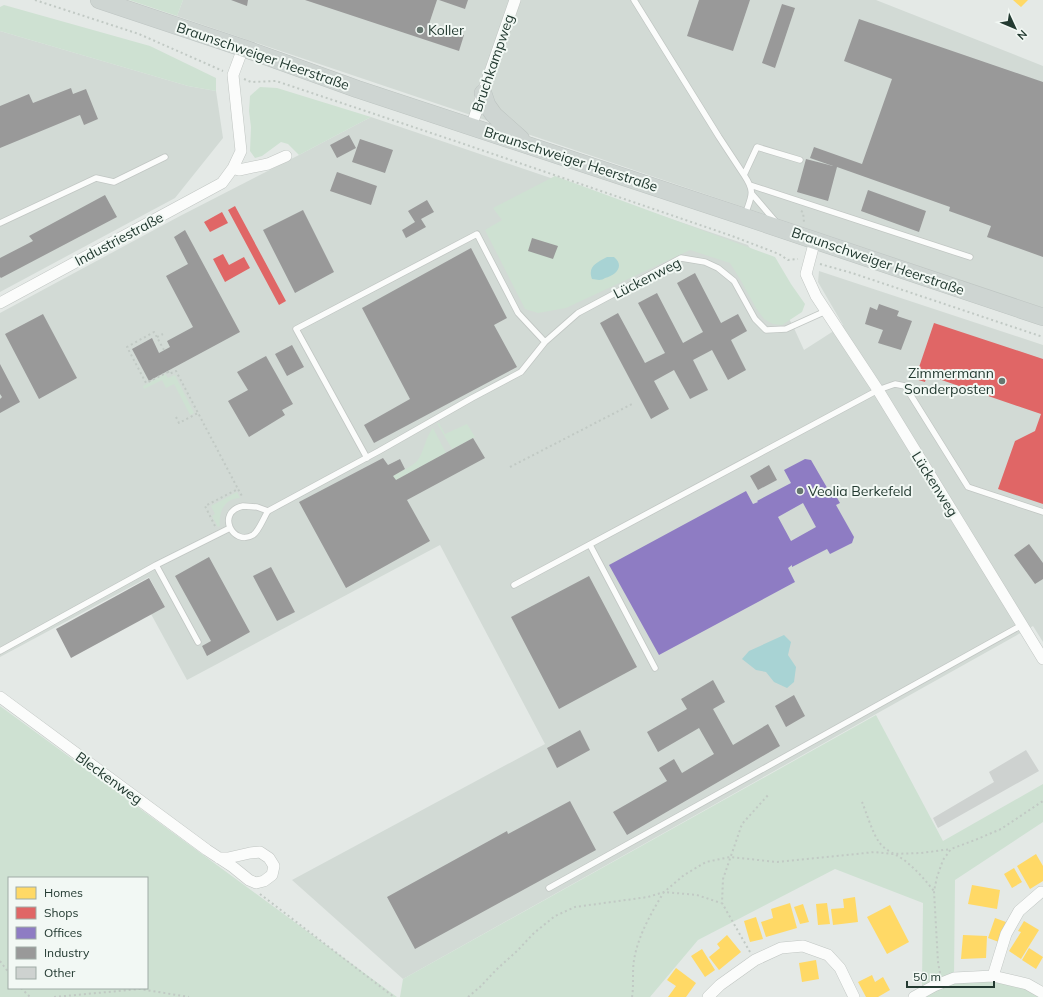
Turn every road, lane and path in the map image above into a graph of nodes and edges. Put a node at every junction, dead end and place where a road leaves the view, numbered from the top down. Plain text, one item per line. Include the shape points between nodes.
1 (35, 0) edge
2 (99, 0) edge
3 (515, 0) edge
4 (634, 0) edge
5 (243, 48) junction
6 (233, 75) junction
7 (483, 93) junction
8 (471, 127) junction
9 (531, 147) junction
10 (165, 156) dead end
11 (286, 156) dead end
12 (800, 160) dead end
13 (233, 168) junction
14 (744, 175) junction
15 (750, 185) junction
16 (752, 194) junction
17 (745, 217) junction
18 (0, 223) edge
19 (783, 230) junction
20 (815, 240) junction
21 (970, 257) dead end
22 (809, 261) junction
23 (0, 303) edge
24 (826, 311) junction
25 (1043, 317) edge
26 (163, 334) dead end
27 (157, 337) junction
28 (1043, 337) edge
29 (545, 342) junction
30 (164, 350) dead end
31 (878, 390) junction
32 (634, 403) dead end
33 (198, 413) junction
34 (176, 418) dead end
35 (367, 458) junction
36 (510, 468) dead end
37 (238, 489) junction
38 (248, 506) junction
39 (268, 511) junction
40 (1043, 512) edge
41 (230, 528) junction
42 (219, 533) junction
43 (590, 545) junction
44 (156, 565) junction
45 (514, 585) dead end
46 (1022, 625) junction
47 (198, 642) dead end
48 (0, 651) edge
49 (1042, 655) edge
50 (655, 668) dead end
51 (0, 697) edge
52 (769, 794) dead end
53 (1043, 801) edge
54 (862, 802) dead end
55 (951, 849) junction
56 (892, 854) junction
57 (730, 857) junction
58 (219, 858) junction
59 (257, 887) junction
60 (549, 888) dead end
61 (664, 892) junction
62 (934, 892) junction
63 (1041, 892) dead end
64 (722, 903) junction
65 (755, 960) junction
66 (0, 961) edge
67 (8, 972) edge
68 (993, 976) junction
69 (942, 982) junction
70 (22, 989) edge
71 (1042, 992) edge
72 (30, 997) edge
73 (54, 997) edge
74 (189, 997) edge
75 (394, 997) edge
76 (468, 997) edge
77 (632, 997) edge
78 (708, 997) edge
79 (854, 997) edge
80 (914, 997) edge

1 - 6 path via 139,34
2 - 5 main road, Braunschweiger Heerstraße
3 - 7 street, Bruchkampweg
4 - 14 lane
5 - 6 street, Industriestraße
5 - 8 main road, Braunschweiger Heerstraße
6 - 13 street, Industriestraße via 241,150
6 - 22 path via 251,82 276,81 710,228 788,260
7 - 8 street, Bruchkampweg
7 - 9 main road via 494,115
8 - 9 main road, Braunschweiger Heerstraße
9 - 17 main road, Braunschweiger Heerstraße
10 - 18 lane via 114,182 96,178
11 - 13 street via 268,164 239,170
12 - 14 lane via 757,148
13 - 23 street, Industriestraße via 222,183
14 - 15 lane
15 - 16 lane
15 - 21 lane
16 - 17 lane
16 - 19 lane
17 - 19 main road, Braunschweiger Heerstraße
19 - 20 main road, Braunschweiger Heerstraße
20 - 22 street, Lückenweg
20 - 25 main road, Braunschweiger Heerstraße
22 - 24 street, Lückenweg via 806,274
22 - 28 path
24 - 29 lane, Lückenweg via 786,329 766,330 755,320 734,281 718,268 705,262 681,258 578,313
24 - 31 street, Lückenweg
26 - 27 path
27 - 30 path
27 - 33 path via 154,332 127,347 146,383 168,371 169,374 176,371
29 - 35 lane, Lückenweg via 521,372
29 - 35 lane via 518,313 477,234 296,329
31 - 40 lane via 895,384 905,386 968,488
31 - 43 lane
31 - 46 street, Lückenweg
32 - 36 path
33 - 34 path via 179,423
33 - 37 path
35 - 39 lane, Lückenweg
37 - 38 path
37 - 42 path via 205,506
38 - 39 lane
38 - 41 lane via 238,507 230,513
39 - 41 lane via 253,535 237,536
41 - 42 lane
42 - 44 lane
43 - 45 lane
43 - 50 lane
44 - 47 lane
44 - 48 lane
46 - 49 street, Lückenweg
46 - 60 lane
51 - 58 street, Bleckenweg
52 - 57 path via 742,824
53 - 55 path via 1001,829
54 - 56 path via 879,843
55 - 56 path
55 - 62 path via 943,860
56 - 57 path via 875,852 777,862
56 - 62 path via 916,870
57 - 61 path via 706,862 684,875
57 - 64 path via 722,879
58 - 59 street, Bleckenweg
58 - 59 street via 260,852 269,858 274,866 272,875
59 - 75 path
61 - 64 path via 697,895
61 - 76 path via 648,897 575,907 555,916
61 - 77 path via 650,915 640,939 634,961
62 - 69 path via 938,962
63 - 68 street via 1019,911 1006,934
64 - 65 path
65 - 78 street via 720,985
65 - 79 street via 781,948 803,946 828,955 840,968
66 - 67 path
68 - 69 street via 954,978
68 - 71 street via 1027,984
69 - 80 street
70 - 72 path
73 - 74 path via 140,990

